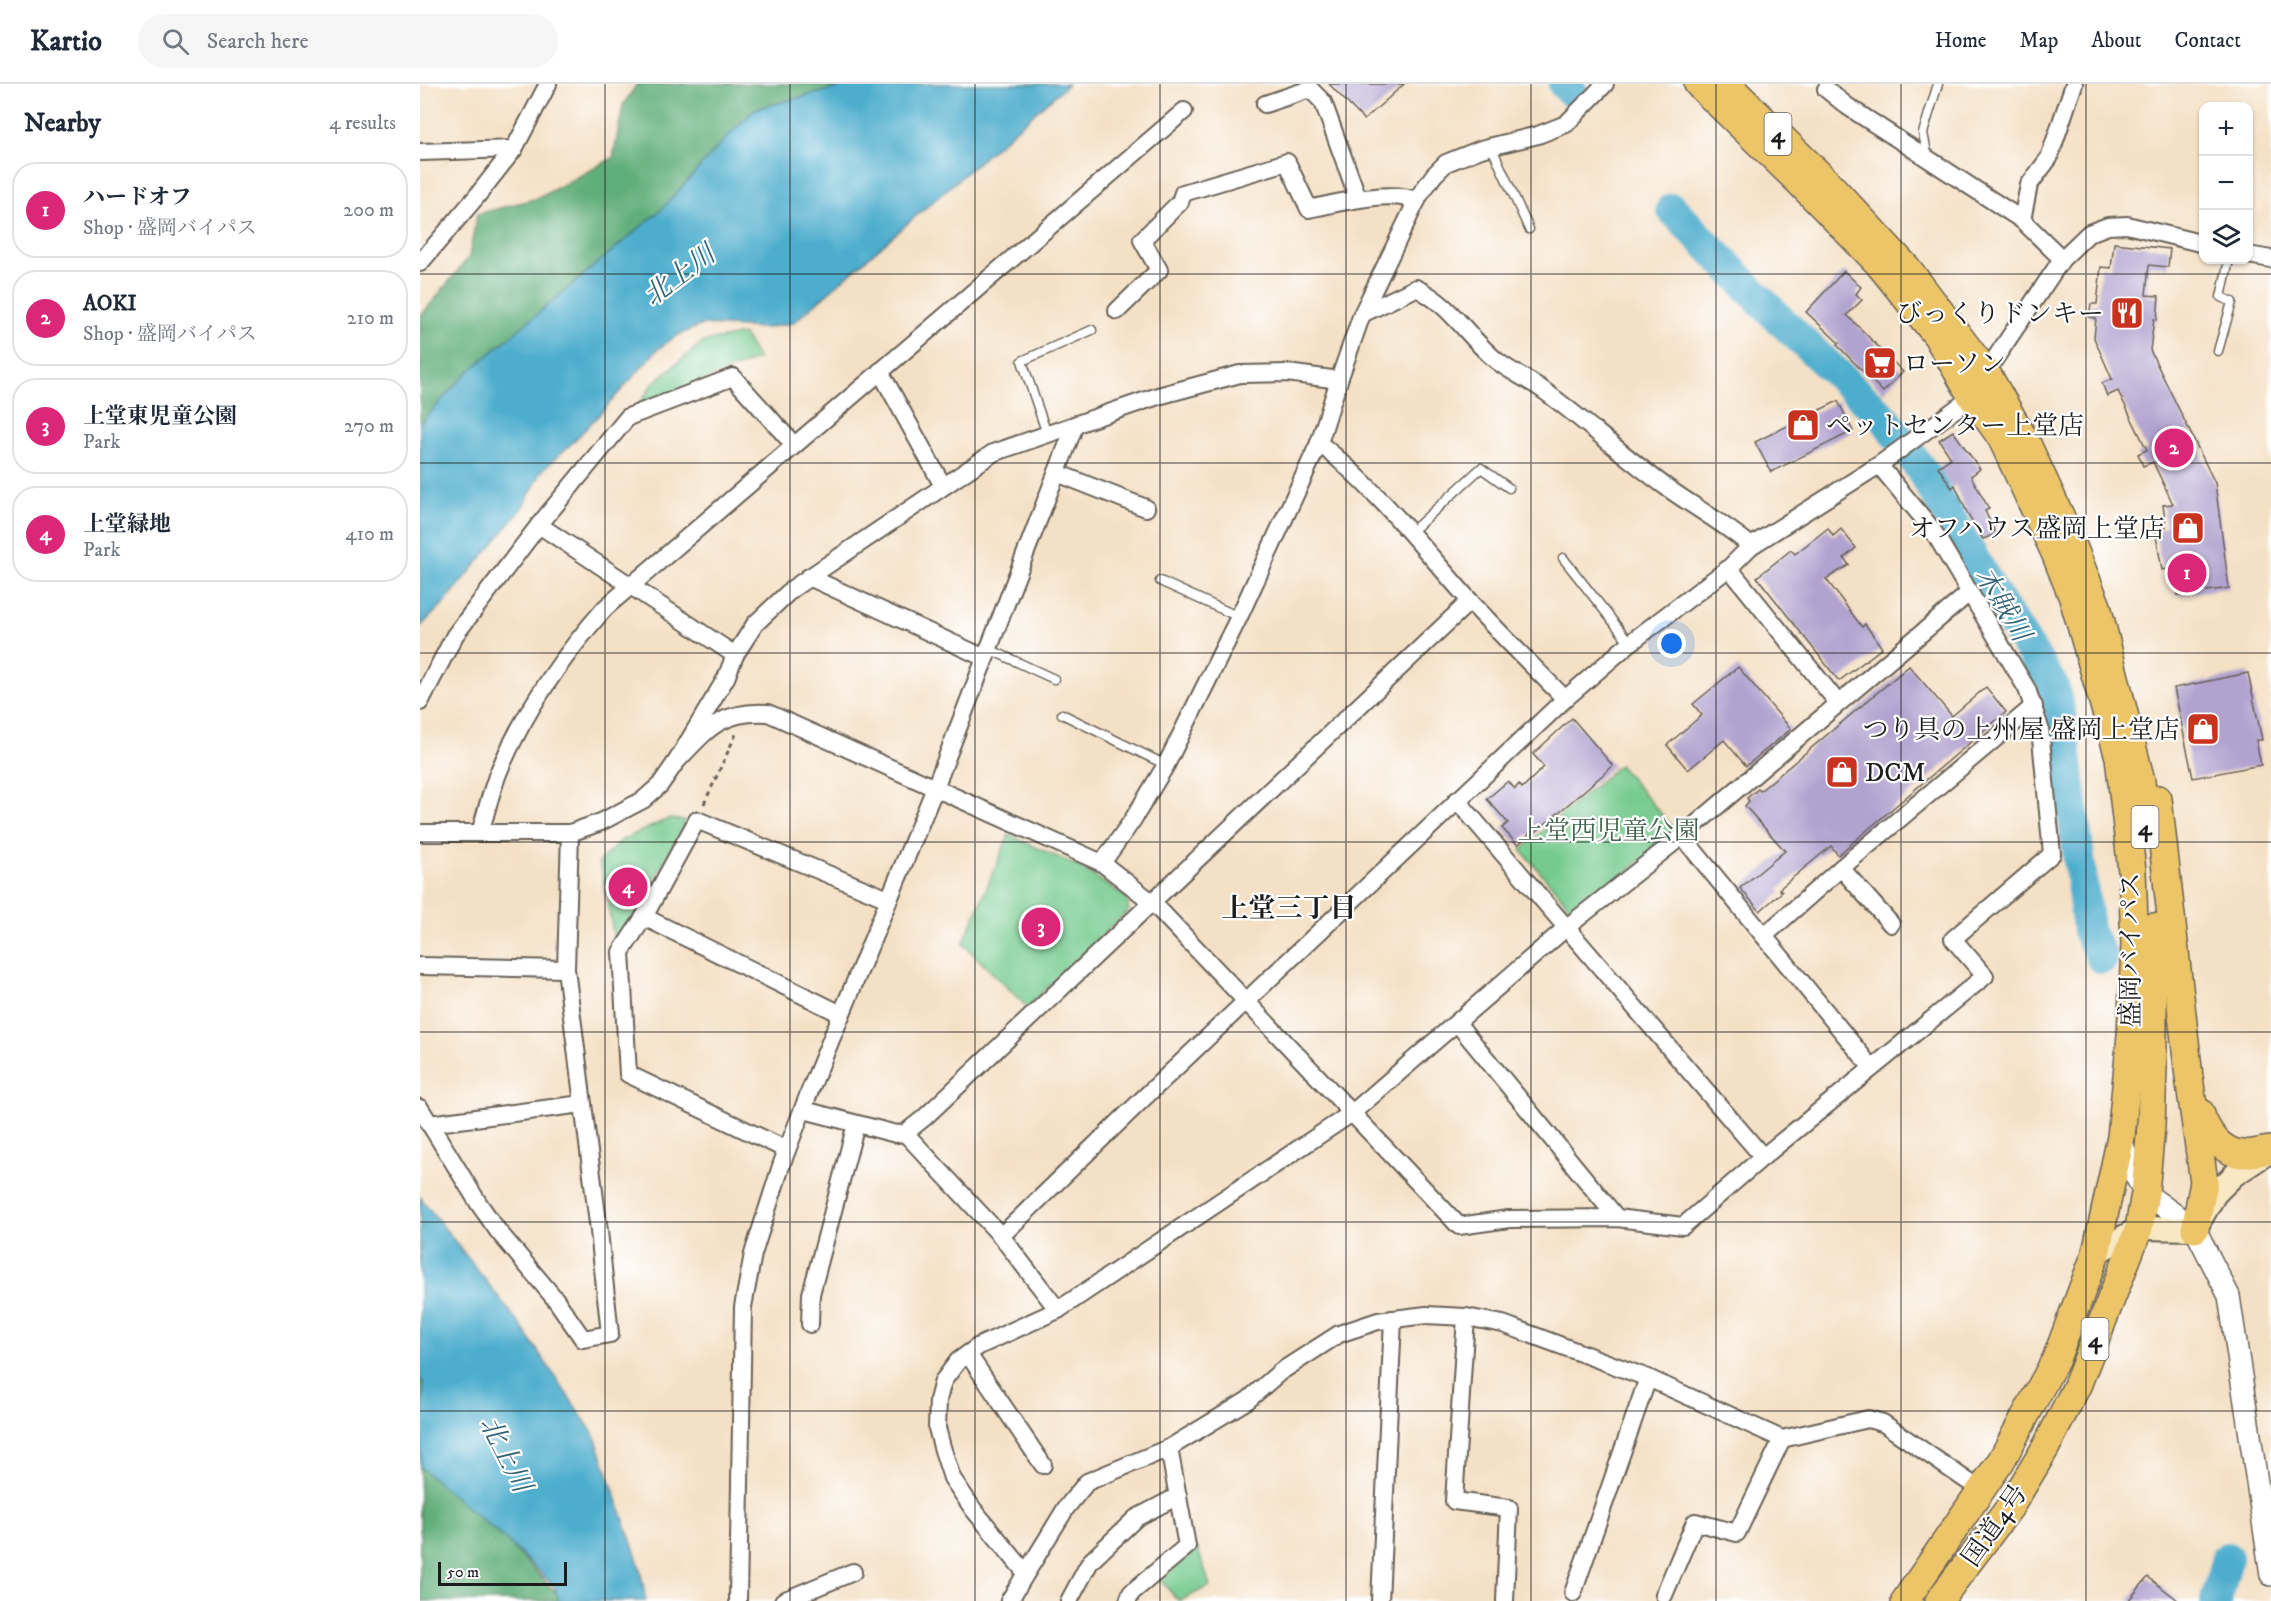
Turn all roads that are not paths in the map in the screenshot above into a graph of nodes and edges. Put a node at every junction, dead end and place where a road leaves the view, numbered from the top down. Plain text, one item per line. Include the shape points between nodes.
1 (548, 84) edge
2 (1605, 84) edge
3 (1698, 84) edge
4 (1726, 84) edge
5 (1938, 84) edge
6 (2074, 84) edge
7 (1826, 89) dead end
8 (1265, 104) dead end
9 (1184, 111) dead end
10 (1491, 147) junction
11 (514, 149) junction
12 (420, 152) edge
13 (1928, 158) junction
14 (1358, 198) junction
15 (1417, 201) junction
16 (2022, 220) junction
17 (1529, 229) dead end
18 (2199, 243) edge
19 (427, 245) edge
20 (2253, 256) edge
21 (2062, 259) junction
22 (2271, 259) edge
23 (420, 263) edge
24 (2228, 264) edge
25 (1117, 310) dead end
26 (1362, 314) junction
27 (1092, 330) dead end
28 (2218, 351) dead end
29 (880, 372) junction
30 (1986, 372) junction
31 (1339, 380) junction
32 (1972, 397) junction
33 (1075, 425) junction
34 (1047, 434) junction
35 (1319, 443) junction
36 (2027, 444) junction
37 (794, 445) junction
38 (1886, 460) junction
39 (1057, 473) junction
40 (943, 486) junction
41 (1509, 488) dead end
42 (1146, 508) dead end
43 (539, 525) junction
44 (1410, 533) junction
45 (1751, 546) junction
46 (1563, 558) dead end
47 (1729, 568) junction
48 (809, 577) junction
49 (1160, 581) dead end
50 (632, 585) junction
51 (1969, 593) junction
52 (1470, 601) junction
53 (1239, 617) junction
54 (1630, 643) junction
55 (735, 654) junction
56 (987, 654) junction
57 (1054, 679) dead end
58 (1565, 699) junction
59 (420, 702) edge
60 (1838, 703) junction
61 (2034, 706) junction
62 (1062, 714) dead end
63 (676, 762) junction
64 (1166, 765) junction
65 (936, 788) junction
66 (1457, 800) junction
67 (420, 833) edge
68 (570, 833) junction
69 (480, 834) junction
70 (1682, 836) junction
71 (1102, 863) junction
72 (1841, 868) junction
73 (888, 899) junction
74 (1153, 903) junction
75 (644, 917) junction
76 (1891, 924) dead end
77 (1568, 927) junction
78 (1764, 936) junction
79 (420, 966) edge
80 (566, 969) junction
81 (1247, 1001) junction
82 (842, 1014) junction
83 (1457, 1023) junction
84 (1872, 1068) junction
85 (2190, 1077) junction
86 (582, 1104) junction
87 (420, 1108) edge
88 (804, 1110) junction
89 (1352, 1113) junction
90 (429, 1124) junction
91 (856, 1124) junction
92 (905, 1133) junction
93 (2121, 1137) junction
94 (787, 1150) junction
95 (2271, 1150) edge
96 (1763, 1157) junction
97 (2145, 1192) junction
98 (1617, 1218) junction
99 (2139, 1228) junction
100 (2195, 1229) junction
101 (1001, 1236) junction
102 (2096, 1254) junction
103 (1058, 1310) junction
104 (1466, 1317) junction
105 (1393, 1319) junction
106 (810, 1324) dead end
107 (968, 1354) junction
108 (1648, 1378) junction
109 (1782, 1439) junction
110 (2046, 1447) joint
111 (1169, 1448) junction
112 (2001, 1461) joint
113 (1043, 1465) dead end
114 (1982, 1491) junction
115 (1178, 1496) junction
116 (854, 1572) dead end
117 (1025, 1572) junction
118 (2271, 1575) edge
119 (1573, 1593) dead end
120 (1664, 1595) dead end
121 (738, 1601) edge
122 (783, 1601) edge
123 (1009, 1601) edge
124 (1069, 1601) edge
125 (1128, 1601) edge
126 (1380, 1601) edge
127 (1505, 1601) edge
128 (1905, 1601) edge
129 (1939, 1601) edge

1 - 11 street
2 - 10 street via 1566,124
3 - 32 highway, 盛岡バイパス / 4 via 1878,263 1937,336
4 - 30 highway, 盛岡バイパス / 4 via 1830,185 1908,269
5 - 13 lane via 1923,133
6 - 16 street via 2049,158 2030,185
7 - 13 street
8 - 14 street via 1310,89 1323,102
9 - 29 street
10 - 15 street via 1446,164
10 - 17 lane
11 - 12 street
11 - 19 street via 477,196
13 - 16 street
14 - 15 street via 1409,197
14 - 25 street via 1309,208 1287,162 1183,193 1180,202 1142,240 1159,270
15 - 26 street
16 - 21 street
18 - 21 street via 2127,225 2108,226 2090,233
19 - 23 street
20 - 22 street
21 - 30 street
24 - 28 lane via 2221,297 2232,302
26 - 31 street
26 - 45 street via 1416,288 1432,296 1496,360 1542,389 1643,470
27 - 34 lane via 1022,361
29 - 37 street
29 - 40 street
30 - 32 street
30 - 36 highway, 盛岡バイパス / 4
31 - 33 street via 1287,373 1240,374 1158,396
31 - 35 street
32 - 38 street
32 - 93 highway, 盛岡バイパス / 4 via 2001,437 2055,553 2073,598 2120,757 2135,944
33 - 34 street
33 - 39 street
34 - 40 street via 993,453
35 - 44 street via 1345,463
35 - 53 street
36 - 85 highway via 2107,588 2152,754
36 - 97 highway, 盛岡バイパス / 4 via 2097,606 2141,781 2153,932 2153,1067
37 - 43 street via 733,377 628,417
37 - 50 street
38 - 45 street
38 - 51 street
39 - 42 street
39 - 56 street
40 - 48 street
41 - 44 lane via 1481,468
43 - 50 street
43 - 59 street via 455,635
44 - 52 street
45 - 47 street
46 - 54 lane
47 - 54 street
47 - 60 street
48 - 55 street via 755,624
48 - 56 street
49 - 53 lane
50 - 55 street
50 - 69 street via 580,636 531,704 498,773
51 - 60 street
51 - 61 street
52 - 58 street
52 - 74 street
53 - 64 street
54 - 58 street
55 - 63 street via 726,678
56 - 57 lane
56 - 65 street
58 - 66 street
60 - 70 street
61 - 72 street
61 - 84 street via 2040,728 2052,854 1953,939 1985,976
62 - 64 lane
63 - 65 street via 712,725 749,712 768,713
63 - 68 street via 660,785 643,800
64 - 71 street
65 - 71 street
65 - 73 street
66 - 77 street
66 - 81 street
67 - 69 street
68 - 69 street
68 - 80 street
70 - 77 street
70 - 78 street
71 - 74 street
72 - 76 street
72 - 78 street
73 - 75 street via 697,820
73 - 82 street
74 - 81 street
74 - 92 street
75 - 82 street
75 - 94 street via 621,952 628,1074
77 - 83 street
77 - 96 street
78 - 84 street
79 - 80 street
80 - 86 street
81 - 89 street
81 - 101 street
82 - 88 street
83 - 89 street
83 - 98 street
84 - 96 street
85 - 95 highway via 2205,1128 2214,1139 2242,1154
85 - 100 highway via 2204,1182
86 - 90 street
86 - 90 street via 610,1334 583,1339 485,1213
87 - 90 street
88 - 91 street
88 - 94 street
89 - 98 street via 1459,1226 1509,1219
89 - 103 street
91 - 92 street
91 - 106 street via 811,1294
92 - 101 street
93 - 97 street via 2129,1164
93 - 102 highway, 盛岡バイパス / 4
94 - 121 street via 753,1254 743,1307
95 - 100 main road via 2234,1174 2215,1194
96 - 98 street via 1683,1226
97 - 99 highway, 盛岡バイパス / 4
97 - 100 street
99 - 100 main road
99 - 102 main road
99 - 110 highway, 盛岡バイパス / 4 via 2077,1386
100 - 118 street via 2229,1296
101 - 103 street
102 - 112 highway, 盛岡バイパス / 4 via 2056,1359
103 - 107 street
104 - 105 street
104 - 108 street via 1537,1335
104 - 127 street via 1454,1501 1509,1508
105 - 111 street via 1339,1334 1280,1372 1248,1400
105 - 126 street
107 - 113 street
107 - 117 street via 943,1381 937,1428 952,1478
108 - 109 street
108 - 119 street
109 - 114 street via 1869,1419 1883,1423
109 - 120 street via 1737,1533 1695,1522
110 - 129 highway, 国道4号 / 4 via 2010,1507
111 - 115 street
111 - 117 street via 1087,1482 1065,1508
112 - 114 highway, 国道4号 / 4
114 - 128 highway, 国道4号 / 4
115 - 124 street via 1136,1518 1090,1563
115 - 125 street via 1187,1545 1131,1593
116 - 122 street
117 - 123 street

